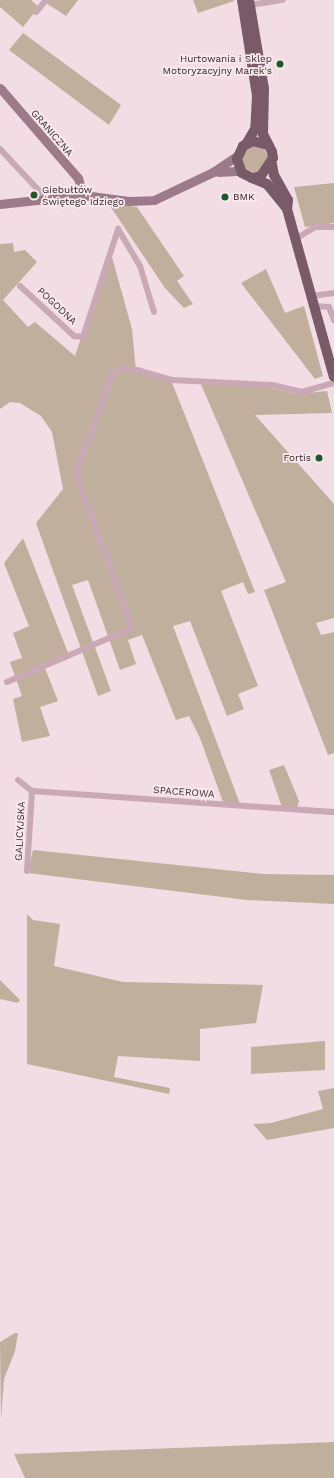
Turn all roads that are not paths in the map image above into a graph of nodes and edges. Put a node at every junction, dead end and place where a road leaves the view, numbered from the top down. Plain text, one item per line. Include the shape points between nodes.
1 (46, 0) edge
2 (283, 0) edge
3 (247, 2) edge
4 (36, 12) dead end
5 (0, 88) edge
6 (247, 143) junction
7 (268, 145) junction
8 (0, 149) edge
9 (237, 156) junction
10 (272, 164) junction
11 (240, 171) junction
12 (213, 172) junction
13 (252, 178) junction
14 (83, 195) junction
15 (46, 198) junction
16 (0, 204) edge
17 (287, 210) junction
18 (334, 227) edge
19 (296, 238) junction
20 (20, 286) dead end
21 (334, 293) edge
22 (312, 296) junction
23 (315, 306) junction
24 (154, 312) dead end
25 (334, 320) edge
26 (334, 377) edge
27 (334, 383) edge
28 (7, 682) dead end
29 (18, 780) dead end
30 (30, 790) junction
31 (334, 812) edge
32 (28, 871) dead end

1 - 4 street
2 - 3 street
3 - 6 main road via 256,96 255,129
3 - 7 main road via 264,89 263,134
5 - 14 street, GRANICZNA via 78,178
6 - 7 main road via 256,141
6 - 9 main road
7 - 10 main road via 273,155
8 - 15 street
9 - 11 main road
9 - 12 street
10 - 13 main road via 264,174
10 - 17 main road via 274,175 288,200
11 - 12 street
11 - 13 main road
12 - 14 street via 154,200 129,201
13 - 17 main road via 267,184
14 - 15 street
15 - 16 street
17 - 19 main road
18 - 19 street via 315,227
19 - 22 main road
20 - 24 street, POGODNA via 74,336 83,337 118,229 140,266
21 - 22 street
22 - 23 main road
23 - 25 street via 329,307
23 - 26 main road
27 - 28 street via 302,392 272,384 172,380 137,370 121,369 113,373 77,470 78,481 131,624 130,629
29 - 30 street
30 - 31 street, SPACEROWA
30 - 32 street, GALICYJSKA

